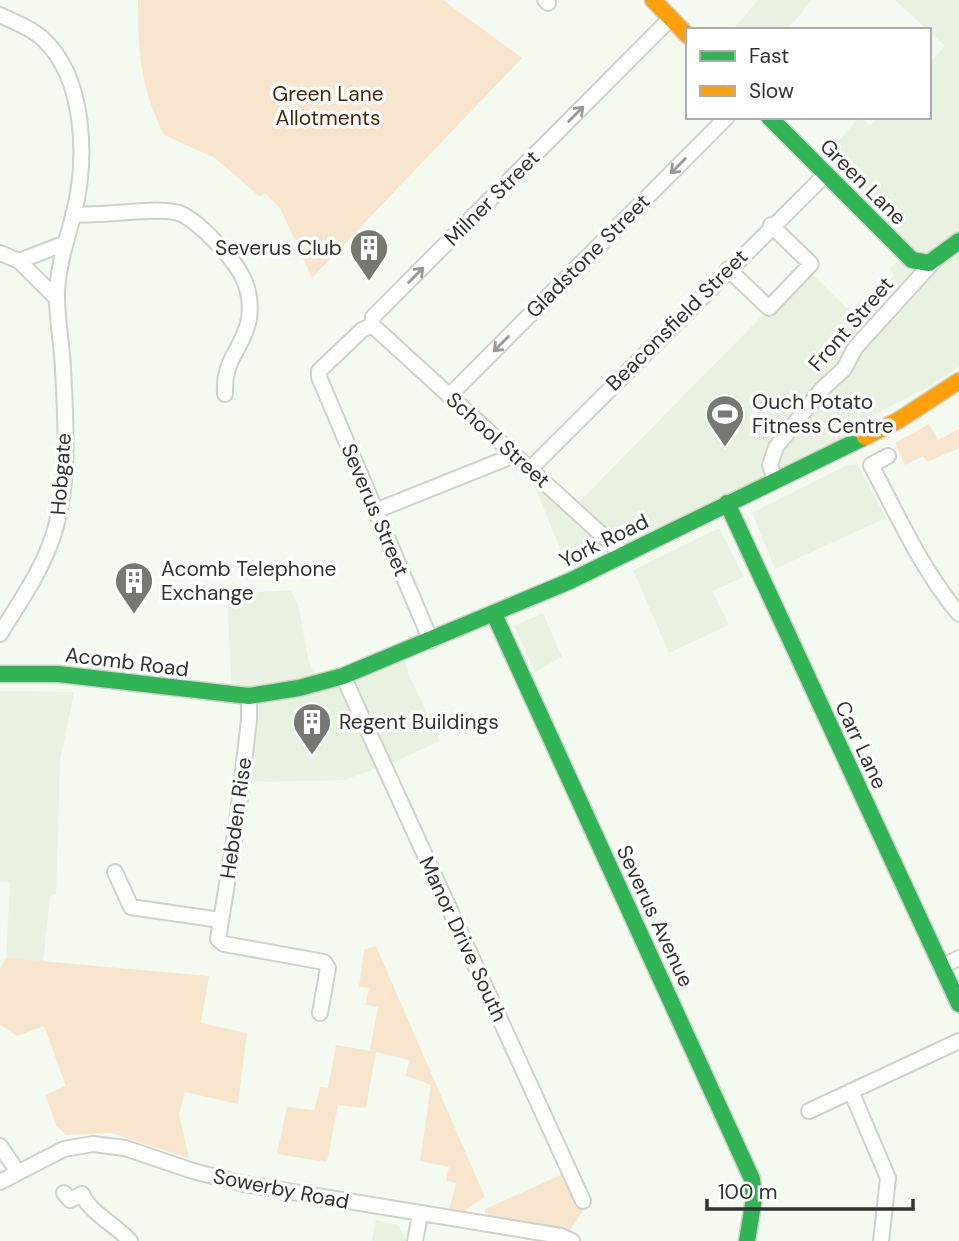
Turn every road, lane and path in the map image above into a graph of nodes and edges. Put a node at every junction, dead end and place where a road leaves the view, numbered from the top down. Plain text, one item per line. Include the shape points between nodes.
1 (653, 0) edge
2 (0, 15) edge
3 (670, 19) junction
4 (686, 34) edge
5 (725, 119) edge
6 (771, 119) edge
7 (826, 174) junction
8 (74, 214) junction
9 (771, 225) junction
10 (959, 241) edge
11 (62, 244) junction
12 (0, 253) edge
13 (19, 261) junction
14 (934, 261) junction
15 (728, 269) junction
16 (57, 299) junction
17 (372, 325) junction
18 (319, 377) joint
19 (959, 382) edge
20 (225, 394) dead end
21 (449, 396) junction
22 (515, 455) junction
23 (888, 456) dead end
24 (530, 469) junction
25 (775, 480) junction
26 (727, 503) junction
27 (375, 511) junction
28 (624, 555) junction
29 (494, 614) junction
30 (959, 614) edge
31 (0, 635) edge
32 (431, 642) junction
33 (0, 674) edge
34 (343, 676) junction
35 (249, 696) junction
36 (115, 872) dead end
37 (220, 920) junction
38 (959, 958) edge
39 (941, 967) junction
40 (959, 1004) edge
41 (320, 1013) dead end
42 (959, 1041) edge
43 (851, 1091) junction
44 (809, 1111) dead end
45 (0, 1146) edge
46 (18, 1172) junction
47 (0, 1182) edge
48 (64, 1193) dead end
49 (583, 1201) dead end
50 (420, 1215) junction
51 (130, 1241) edge
52 (415, 1241) edge
53 (572, 1241) edge
54 (747, 1241) edge
55 (881, 1241) edge

1 - 3 street
2 - 8 street, Hobgate via 41,37 66,72 81,144
3 - 4 street
17 -> 3 street, Milner Street via 373,317
5 -> 21 street, Gladstone Street
6 - 7 street, Green Lane
7 - 9 street, Beaconsfield Street
7 - 14 street, Green Lane via 907,256 925,264
8 - 11 street, Hobgate
8 - 20 street via 177,212 196,223 239,270 248,292 249,318 225,370
9 - 15 street, Beaconsfield Street
9 - 15 street via 811,264 769,308
10 - 14 street, Front Street
11 - 13 street
11 - 16 street, Hobgate
12 - 13 street
13 - 16 street
14 - 25 street, Front Street via 863,338 844,369 821,390 776,447 771,465
15 - 24 street, Beaconsfield Street
16 - 31 street, Hobgate via 64,393 61,502 49,547
17 - 18 street, Milner Street via 319,372
17 - 21 street, School Street
18 - 27 street, Severus Street
19 - 25 street, York Road via 915,411
21 - 22 street, School Street
22 - 24 street, School Street
22 - 27 street
23 - 30 street via 871,465 930,574
24 - 28 street, School Street
25 - 26 street, York Road
26 - 28 street, York Road
26 - 39 street, Carr Lane
27 - 32 street, Severus Street
28 - 29 street, York Road
29 - 32 street, York Road
29 - 54 street, Severus Avenue via 752,1179 754,1198
32 - 34 street, York Road
33 - 35 street, Acomb Road via 58,674
34 - 35 street, York Road
34 - 49 street, Manor Drive South
35 - 37 street, Hebden Rise via 239,812
36 - 37 street via 131,906
37 - 41 street, Hebden Rise via 218,939 224,944 324,962 328,968
38 - 39 street
39 - 40 street, Carr Lane
42 - 43 street
43 - 44 street
43 - 55 street via 888,1178
45 - 46 street
46 - 47 street, Sowerby Road
46 - 50 street, Sowerby Road via 64,1149 93,1144 125,1148 244,1184
48 - 51 street via 70,1200 82,1194 86,1204
50 - 52 street
50 - 53 street, Sowerby Road

